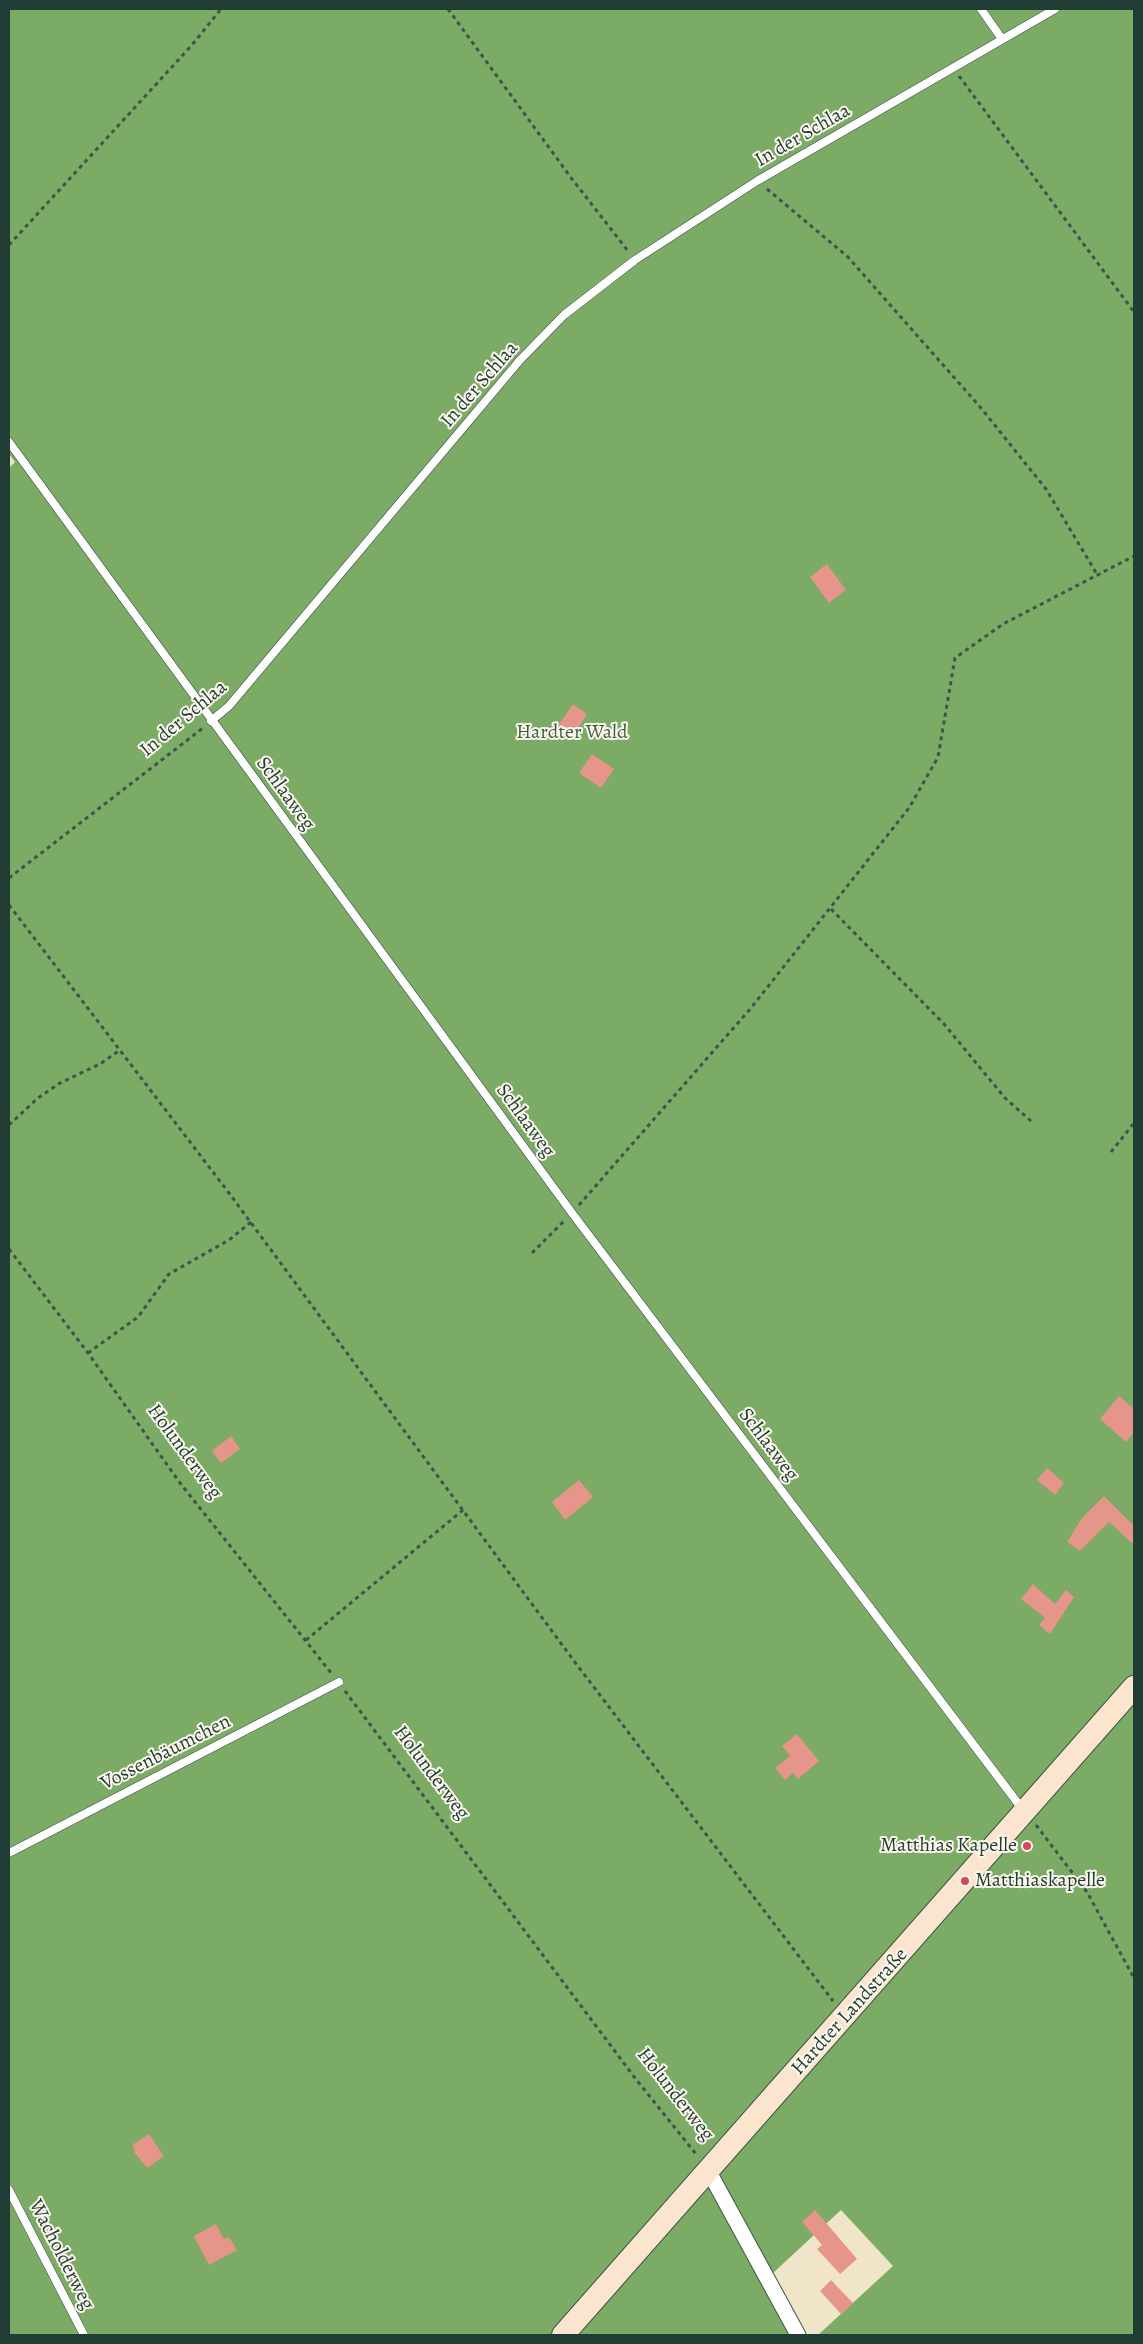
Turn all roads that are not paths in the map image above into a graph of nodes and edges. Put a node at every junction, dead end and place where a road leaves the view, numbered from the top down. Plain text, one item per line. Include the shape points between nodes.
1 (982, 9) edge
2 (1055, 9) edge
3 (1002, 39) junction
4 (9, 442) edge
5 (211, 721) junction
6 (339, 1682) road end
7 (1134, 1687) edge
8 (1031, 1818) junction
9 (9, 1853) edge
10 (708, 2170) junction
11 (9, 2190) edge
12 (84, 2335) edge
13 (563, 2335) edge
14 (798, 2335) edge

1 - 3 lane
2 - 3 lane, In der Schlaa
3 - 5 lane, In der Schlaa via 757,181 635,260 564,315 520,360 230,706
4 - 5 lane, Schlaaweg
5 - 8 lane, Schlaaweg via 572,1213
6 - 9 lane, Vossenbäumchen
7 - 8 main road, Hardter Landstraße
8 - 10 main road, Hardter Landstraße via 845,2017
10 - 13 main road, Hardter Landstraße
10 - 14 street, Holunderweg
11 - 12 lane, Wacholderweg

